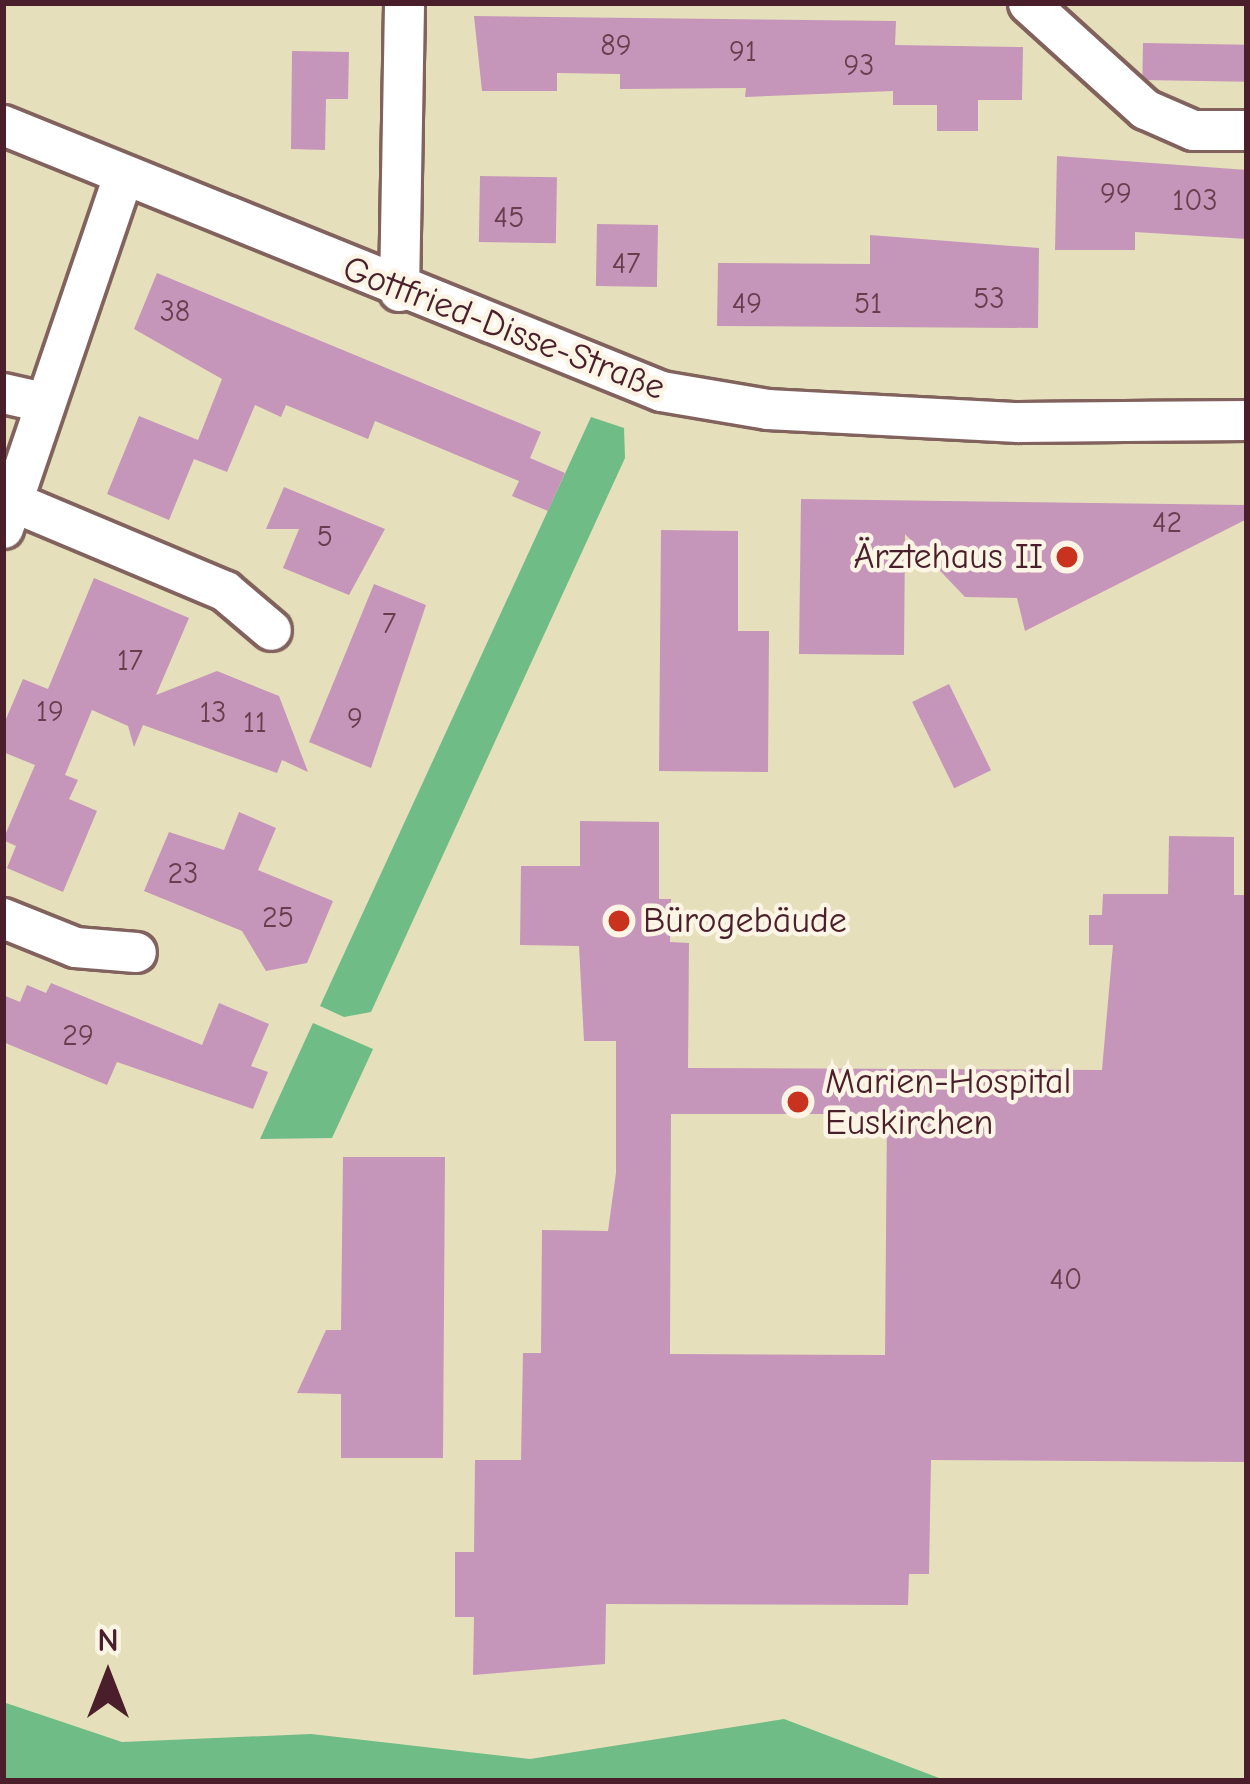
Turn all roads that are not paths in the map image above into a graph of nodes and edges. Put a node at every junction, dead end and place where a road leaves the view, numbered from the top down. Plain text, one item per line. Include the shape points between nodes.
1 (404, 3) edge
2 (1028, 3) edge
3 (3, 124) edge
4 (1247, 130) edge
5 (122, 175) junction
6 (399, 291) junction
7 (3, 394) edge
8 (43, 402) junction
9 (1247, 420) edge
10 (6, 514) edge
11 (271, 630) dead end
12 (3, 918) edge
13 (136, 952) dead end

1 - 6 street
2 - 4 street via 1145,110 1193,130
3 - 5 street, Gottfried-Disse-Straße
5 - 6 street, Gottfried-Disse-Straße
5 - 8 street
6 - 9 street, Gottfried-Disse-Straße via 600,372 716,403 1112,426
7 - 8 street
8 - 10 street
10 - 11 street via 224,591
12 - 13 street via 75,947

